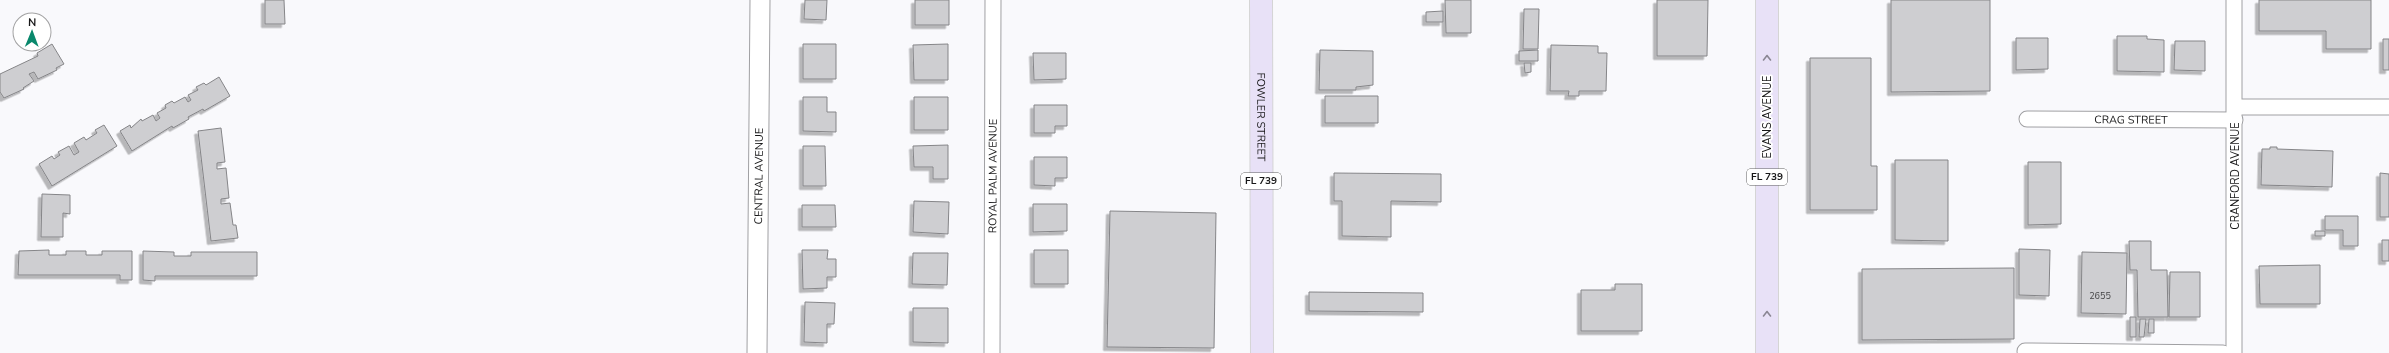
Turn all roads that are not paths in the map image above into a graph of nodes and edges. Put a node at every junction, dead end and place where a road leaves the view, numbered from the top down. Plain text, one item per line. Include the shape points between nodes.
1 (760, 0) edge
2 (993, 0) edge
3 (1261, 0) edge
4 (1767, 0) edge
5 (2234, 0) edge
6 (2389, 107) edge
7 (2235, 113) junction
8 (2027, 119) dead end
9 (2025, 351) dead end
10 (757, 353) edge
11 (992, 353) edge
12 (1262, 353) edge
13 (1767, 353) edge
14 (2223, 353) edge
15 (2234, 353) edge

1 - 10 street, CENTRAL AVENUE
2 - 11 street, ROYAL PALM AVENUE
3 - 12 main road, FOWLER STREET / FL 739
13 -> 4 main road, EVANS AVENUE / FL 739
5 - 7 street, CRANFORD AVENUE
6 - 7 street, CRAG STREET
7 - 8 street, CRAG STREET
7 - 15 street, CRANFORD AVENUE
9 - 14 street

